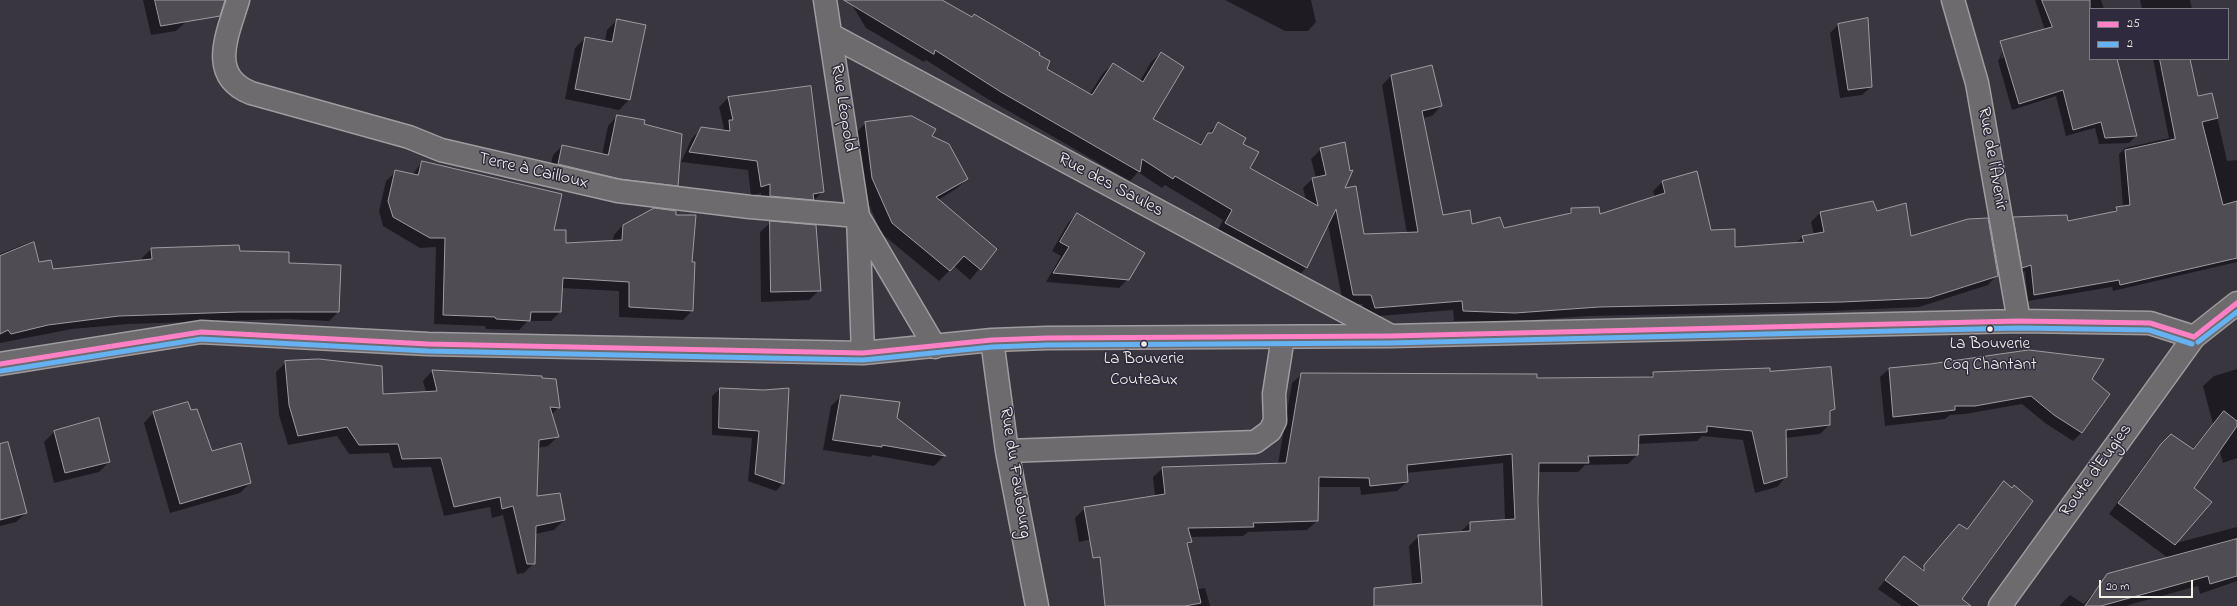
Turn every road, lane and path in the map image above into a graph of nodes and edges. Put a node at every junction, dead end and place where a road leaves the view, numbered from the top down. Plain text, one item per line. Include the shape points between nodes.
1 (238, 0) edge
2 (825, 0) edge
3 (1953, 0) edge
4 (831, 36) junction
5 (858, 216) junction
6 (2237, 303) edge
7 (2019, 321) junction
8 (1390, 336) junction
9 (2194, 336) junction
10 (1283, 337) junction
11 (992, 340) junction
12 (934, 347) junction
13 (863, 353) junction
14 (0, 364) edge
15 (1007, 451) junction
16 (1038, 606) edge
17 (2000, 606) edge

1 - 5 street, Terre à Cailloux via 224,48 225,70 234,83 251,93 409,137 441,150 618,191 750,207
2 - 4 street, Rue Léopold
3 - 7 street, Rue de l'Avenir via 1978,83
4 - 5 street, Rue Léopold
4 - 8 street, Rue des Saules
5 - 12 street, Rue Léopold
5 - 13 street, Rue Léopold
6 - 9 street
7 - 8 street, Rue des Saules
7 - 9 street, Rue des Saules via 2150,323
8 - 10 street, Rue des Saules
9 - 17 street, Route d'Eugies
10 - 11 street, Rue des Saules
10 - 15 street via 1274,394 1276,421 1270,431 1255,442
11 - 12 street, Rue des Saules
11 - 15 street, Rue du Faubourg
12 - 13 street, Rue des Saules
13 - 14 street, Rue des Saules via 428,344 201,332
15 - 16 street, Rue du Faubourg

